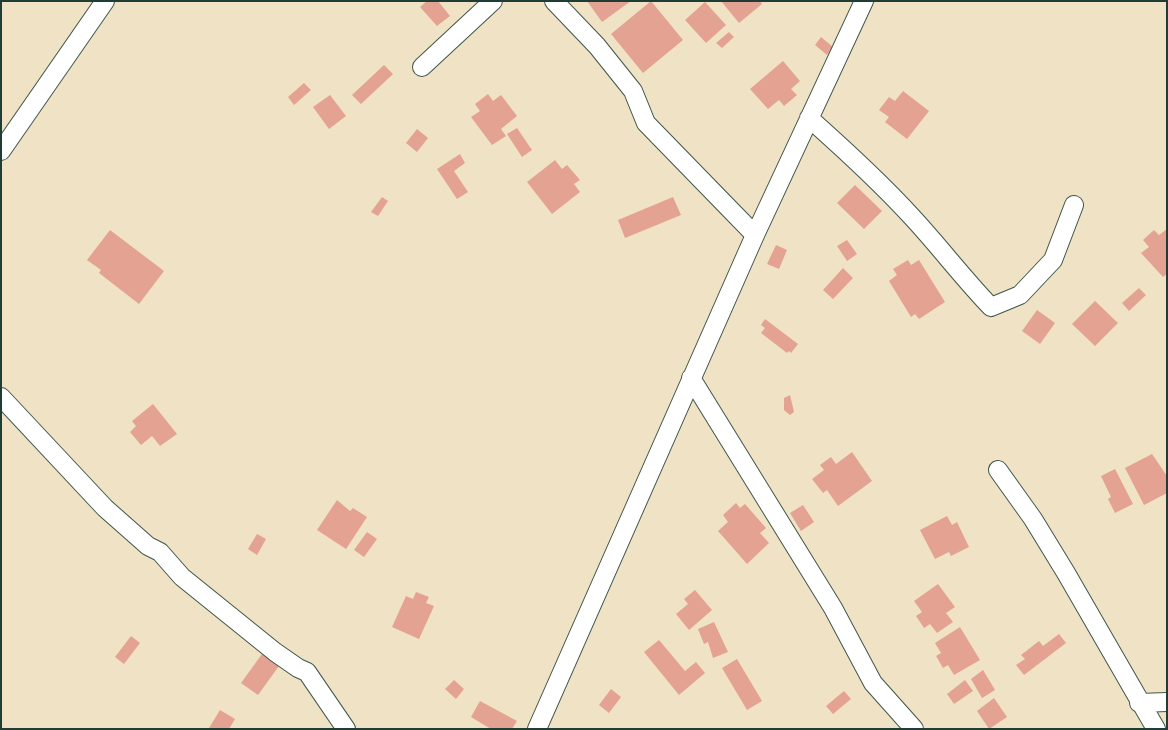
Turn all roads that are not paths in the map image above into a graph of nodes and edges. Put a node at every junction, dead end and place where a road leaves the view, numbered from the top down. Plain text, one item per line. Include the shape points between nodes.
1 (105, 1) edge
2 (493, 1) edge
3 (554, 1) edge
4 (864, 1) edge
5 (422, 67) dead end
6 (809, 118) junction
7 (2, 147) edge
8 (768, 205) junction
9 (1074, 205) dead end
10 (730, 210) junction
11 (755, 235) junction
12 (691, 378) junction
13 (1, 397) edge
14 (998, 470) dead end
15 (1167, 702) edge
16 (1139, 703) junction
17 (1167, 706) edge
18 (1155, 728) edge
19 (346, 729) edge
20 (537, 729) edge
21 (914, 729) edge

1 - 7 street
2 - 5 street
3 - 10 street via 597,46 633,91 646,124
4 - 6 street
6 - 8 street
6 - 9 street via 914,218 960,275 991,307 1020,295 1053,260
8 - 10 street via 751,213
8 - 11 street
10 - 11 street
11 - 12 street
12 - 20 street
12 - 21 street via 833,608 873,683
13 - 19 street via 105,508 148,546 160,552 182,577 275,652 307,672
14 - 16 street via 1066,573
15 - 16 street
16 - 18 street
17 - 18 street

